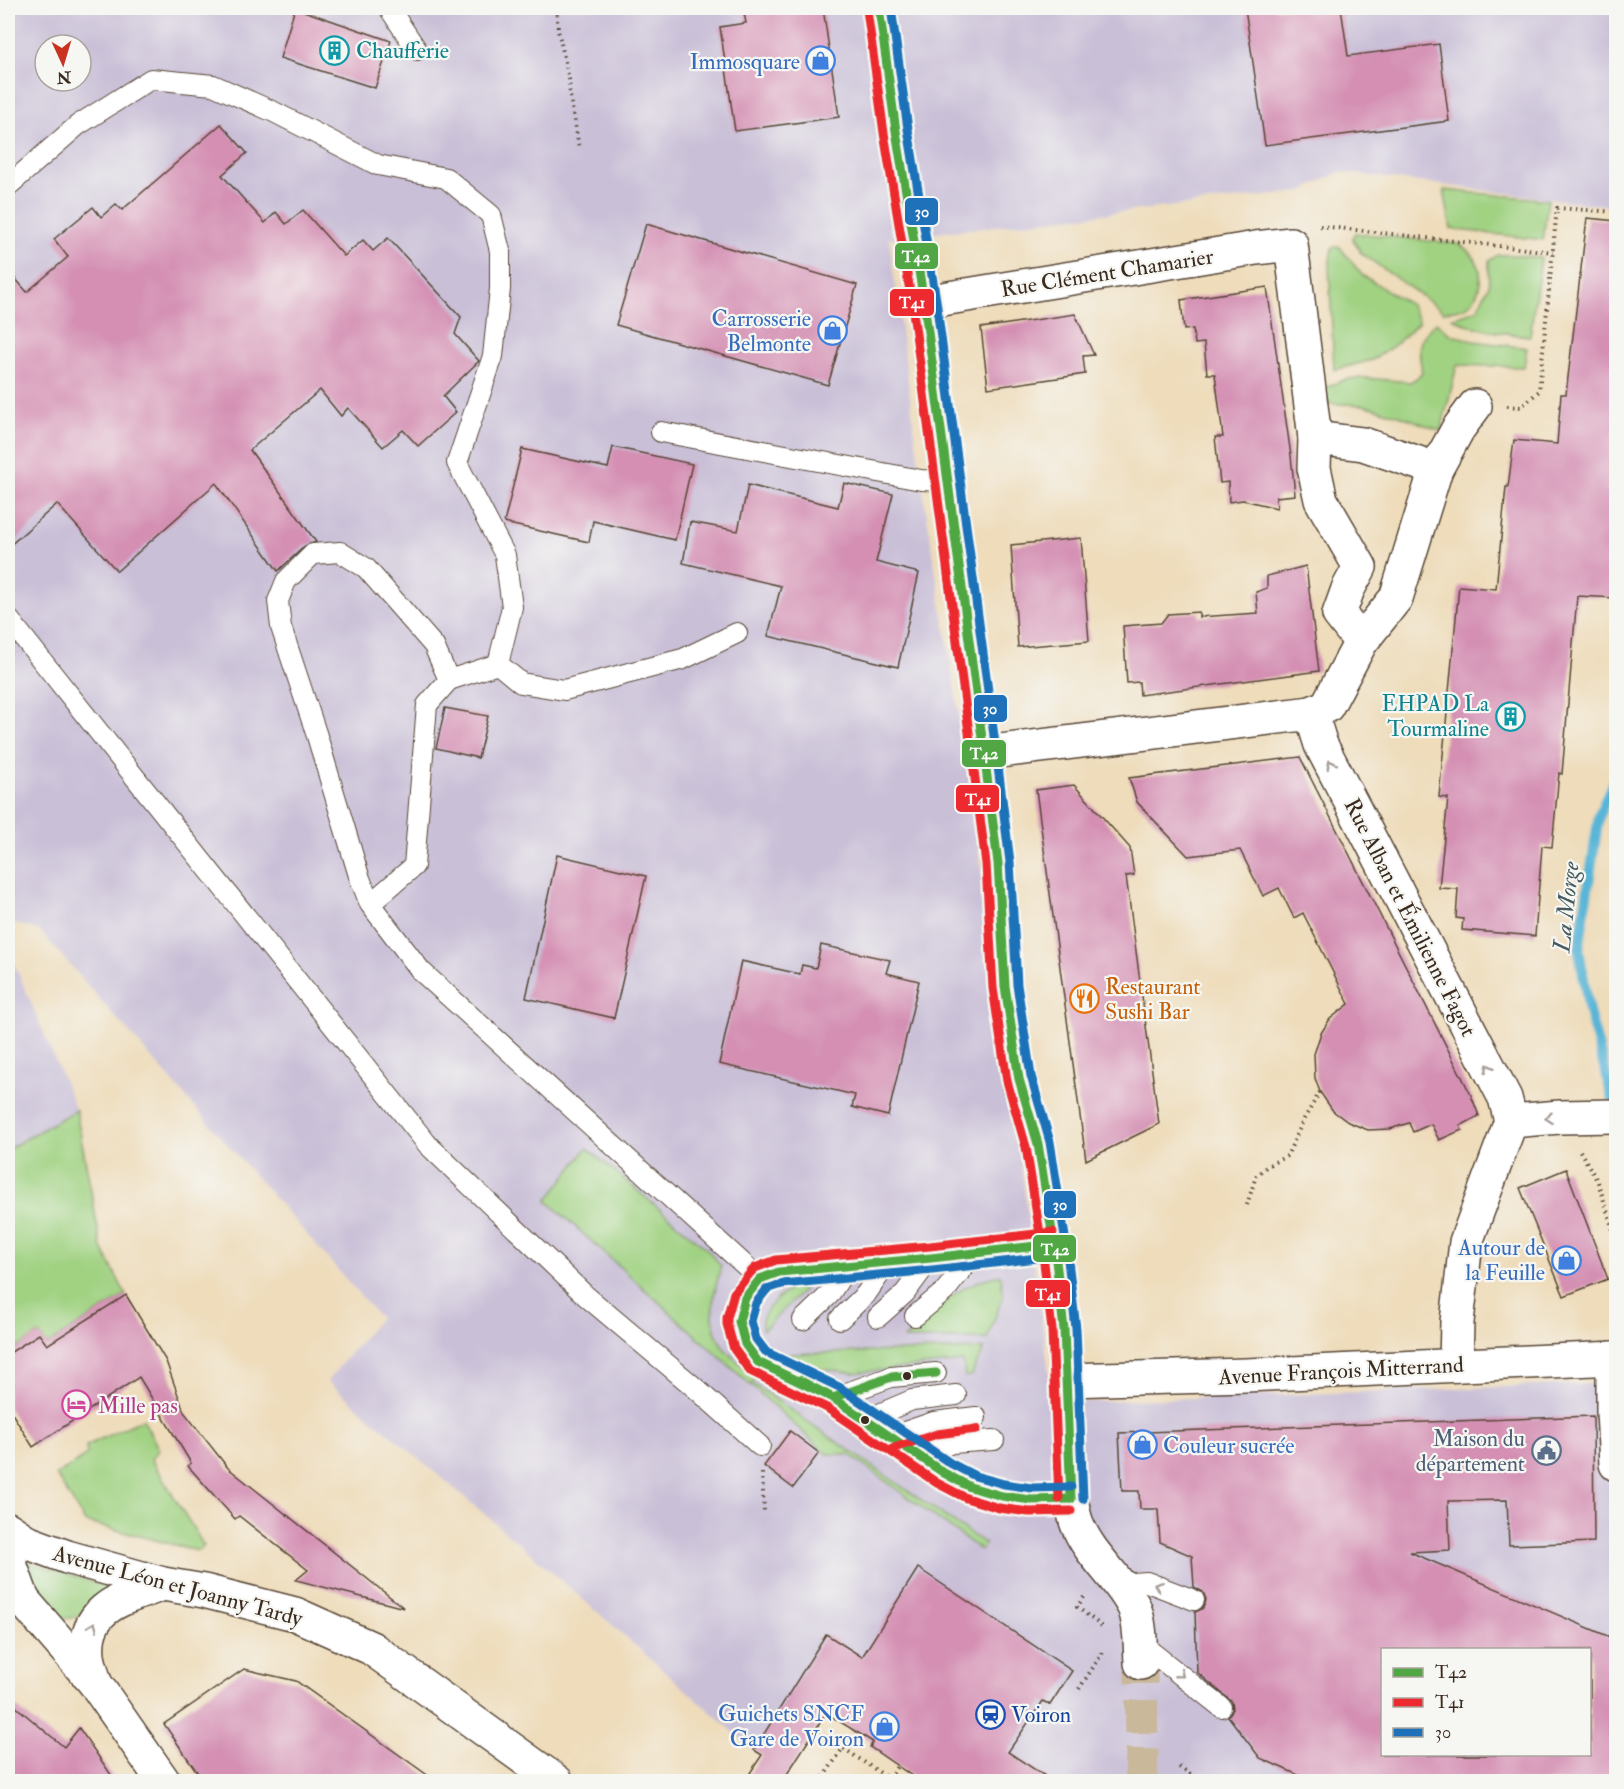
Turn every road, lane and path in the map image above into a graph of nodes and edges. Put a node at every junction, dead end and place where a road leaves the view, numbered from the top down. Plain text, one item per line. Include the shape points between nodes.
1 (389, 8) edge
2 (556, 8) edge
3 (879, 8) edge
4 (417, 50) dead end
5 (579, 147) dead end
6 (8, 186) edge
7 (1617, 212) edge
8 (1301, 234) junction
9 (1553, 252) junction
10 (924, 302) junction
11 (1476, 406) joint
12 (662, 432) dead end
13 (1315, 438) junction
14 (1436, 469) junction
15 (948, 481) junction
16 (8, 618) edge
17 (737, 633) dead end
18 (1361, 642) junction
19 (498, 664) junction
20 (449, 680) junction
21 (1311, 713) junction
22 (984, 753) junction
23 (370, 904) junction
24 (1320, 1092) dead end
25 (1588, 1117) edge
26 (1511, 1121) junction
27 (1247, 1205) dead end
28 (1617, 1239) edge
29 (1054, 1244) junction
30 (975, 1253) junction
31 (932, 1258) junction
32 (888, 1262) junction
33 (848, 1266) junction
34 (760, 1280) junction
35 (915, 1316) dead end
36 (878, 1317) dead end
37 (840, 1319) dead end
38 (803, 1320) dead end
39 (1615, 1358) edge
40 (1456, 1365) junction
41 (936, 1373) dead end
42 (1066, 1380) junction
43 (956, 1395) dead end
44 (833, 1398) junction
45 (976, 1418) dead end
46 (865, 1419) junction
47 (890, 1437) junction
48 (994, 1440) dead end
49 (760, 1446) joint
50 (920, 1456) junction
51 (1617, 1464) edge
52 (1071, 1499) junction
53 (764, 1511) dead end
54 (8, 1529) edge
55 (8, 1558) edge
56 (163, 1584) junction
57 (1120, 1584) junction
58 (13, 1594) edge
59 (1084, 1597) dead end
60 (1194, 1600) dead end
61 (1105, 1628) dead end
62 (1130, 1650) junction
63 (95, 1683) junction
64 (1079, 1689) dead end
65 (1221, 1707) dead end
66 (897, 1766) dead end
67 (1179, 1767) dead end
68 (892, 1780) edge
69 (164, 1782) edge
70 (557, 1782) edge
71 (820, 1782) edge
72 (1204, 1782) edge

1 - 4 lane
2 - 5 path
3 - 10 street
6 - 19 lane via 78,124 151,79 213,85 378,165 446,178 491,215 500,251 493,356 457,463 505,555 512,608
7 - 9 path via 1557,208
8 - 9 path
8 - 10 street, Rue Clément Chamarier via 1244,250
8 - 13 street
9 - 11 path via 1539,391 1521,407
10 - 15 street
11 - 14 street
12 - 15 lane via 921,480
13 - 14 street via 1363,444
13 - 18 street via 1314,468 1321,500 1360,567 1339,614
14 - 18 street via 1396,598
15 - 22 street
16 - 49 lane via 428,1145 586,1296
17 - 19 lane via 683,659 564,690 521,683
18 - 21 street via 1327,706
19 - 20 lane
20 - 23 lane via 427,705 414,866
20 - 23 lane via 434,646 366,568 340,552 313,554 286,581 278,602 281,627
21 - 22 street
26 -> 21 street, Rue Alban et Émilienne Fagot via 1505,1098 1321,745
22 - 29 street via 998,863 1007,998 1019,1079 1038,1144
23 - 34 lane via 421,970
24 - 27 path via 1287,1156 1256,1176
25 -> 26 street
25 - 28 path via 1598,1182
26 - 40 street via 1466,1242
29 - 30 lane
29 - 42 street
30 - 31 lane
30 - 35 lane via 945,1291
31 - 32 lane
31 - 36 lane via 905,1293
32 - 33 lane
32 - 37 lane via 867,1294
33 - 34 lane via 779,1272
33 - 38 lane via 829,1295
34 - 44 lane via 745,1298 739,1321 746,1344 758,1362
39 - 40 street, Avenue François Mitterrand
39 - 51 street via 1613,1412
40 - 42 street, Avenue François Mitterrand
41 - 44 lane via 891,1377
42 - 52 street
43 - 46 lane via 912,1400
44 - 46 lane
45 - 47 lane via 934,1422
46 - 47 lane
47 - 50 lane
48 - 50 lane via 952,1443
49 - 53 path
50 - 52 lane via 970,1487 1031,1500
52 - 57 street via 1077,1525
54 - 56 street, Avenue Léon et Joanny Tardy via 29,1543 67,1557
55 - 58 street
63 -> 56 street via 88,1637 96,1616 114,1603
56 - 70 street, Avenue Léon et Joanny Tardy via 295,1614 371,1648
60 -> 57 lane via 1147,1582
57 - 62 street via 1138,1621
58 - 63 street
59 - 61 path via 1077,1607
62 - 64 path
62 -> 65 lane
63 - 69 street
66 - 68 path
67 - 72 path
68 - 71 path via 843,1748

